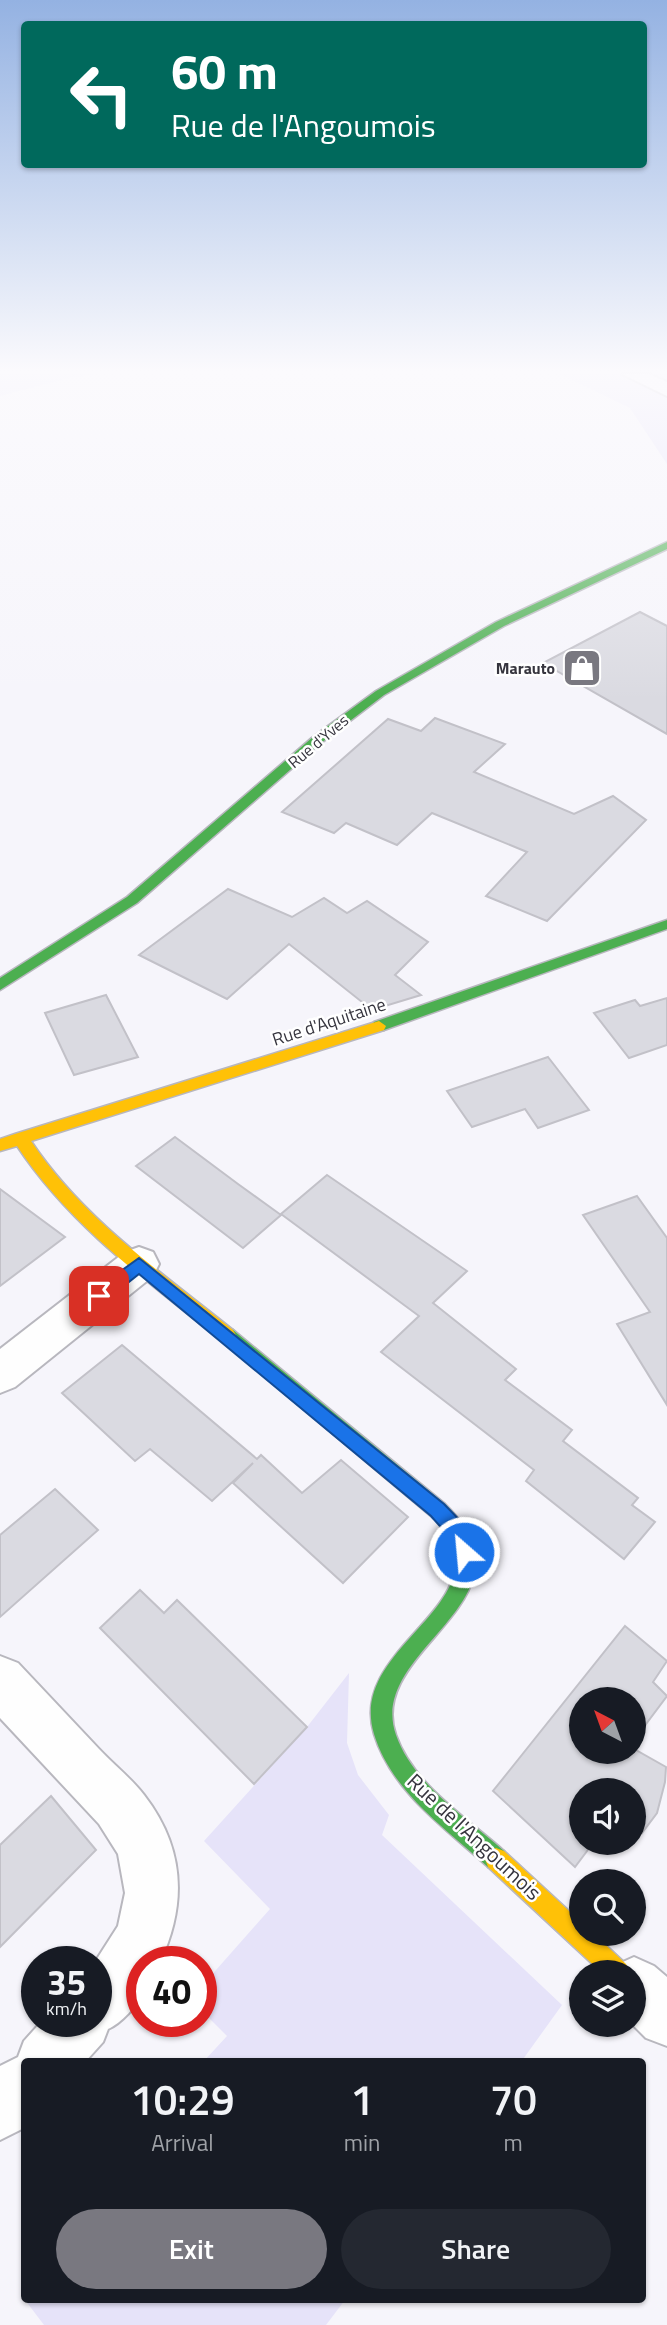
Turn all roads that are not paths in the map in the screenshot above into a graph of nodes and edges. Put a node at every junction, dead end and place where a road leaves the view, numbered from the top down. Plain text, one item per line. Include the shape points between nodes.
1 (667, 545) edge
2 (667, 924) edge
3 (0, 985) edge
4 (20, 1138) junction
5 (0, 1145) edge
6 (139, 1264) junction
7 (0, 1374) edge
8 (0, 1681) edge
9 (605, 1960) edge
10 (112, 1988) edge
11 (646, 1997) edge
12 (667, 2017) edge
13 (68, 2037) edge
14 (49, 2058) edge
15 (21, 2087) edge
16 (0, 2110) edge

1 - 3 street, Rue d'Yves via 462,641 415,670 342,719 150,887
2 - 4 street, Rue d'Aquitaine via 360,1033
4 - 5 street, Rue d'Aquitaine
4 - 6 street, Rue de l'Angoumois via 40,1172
6 - 7 street
6 - 9 street, Rue de l'Angoumois via 438,1510 462,1537 467,1567 455,1600 397,1669 381,1702 384,1737 407,1777
8 - 10 street via 127,1817 145,1849 153,1890 147,1933
11 - 12 street
13 - 14 street
15 - 16 street

